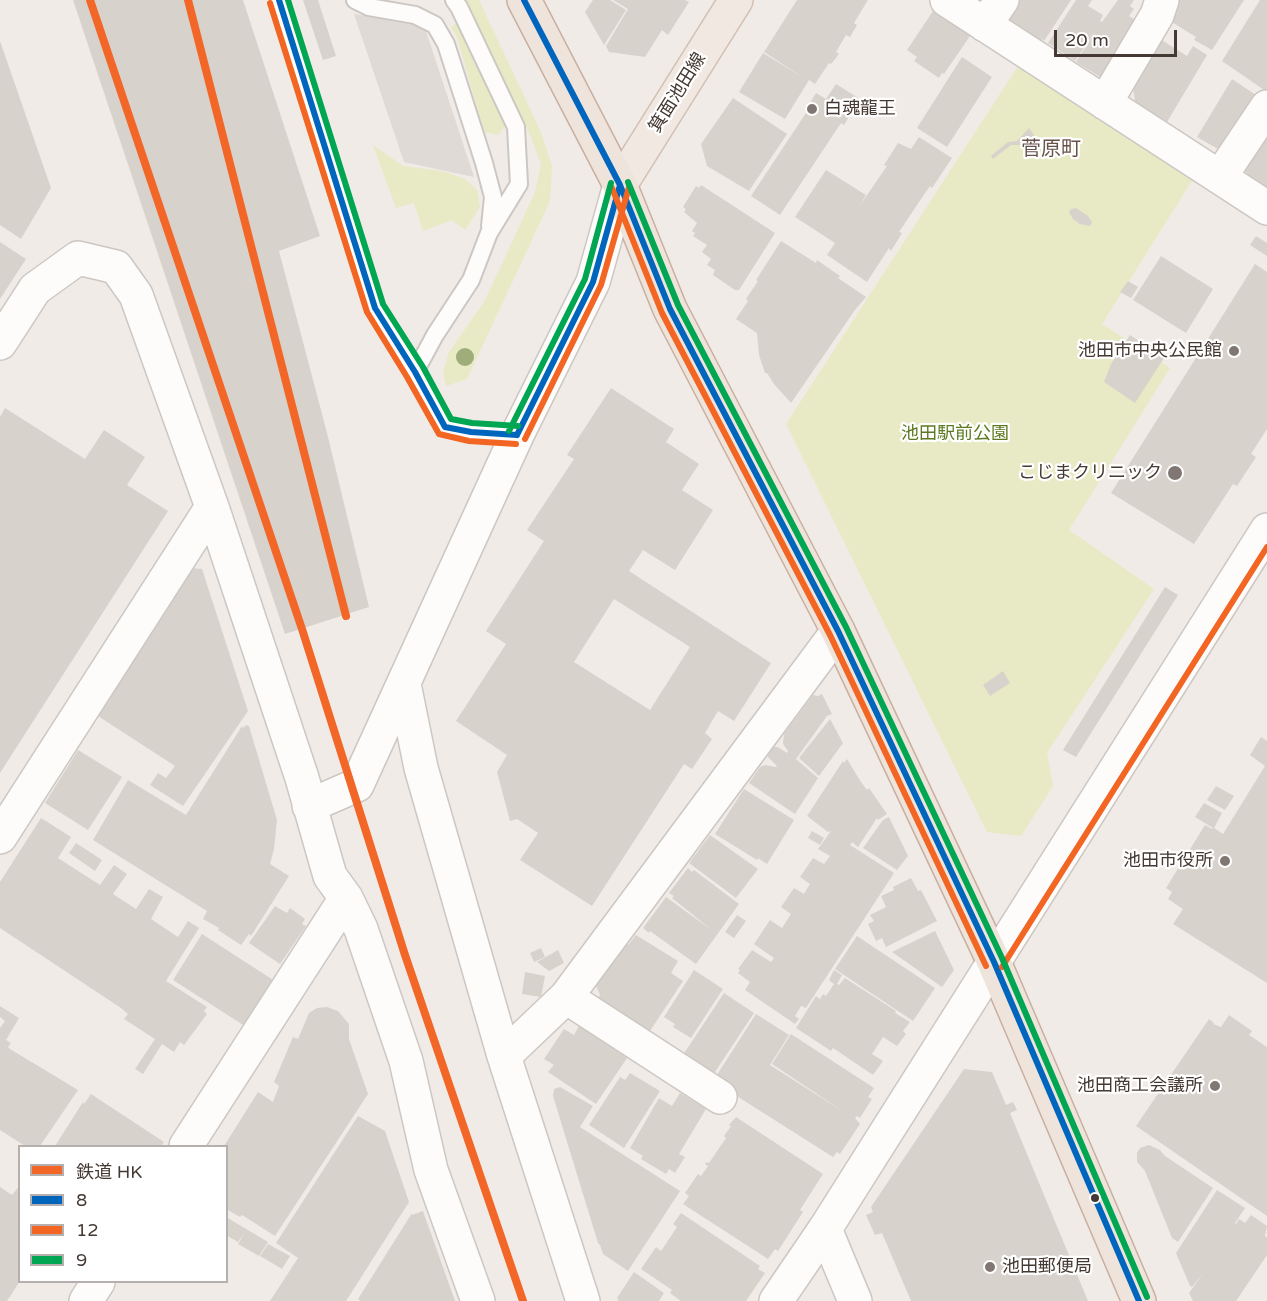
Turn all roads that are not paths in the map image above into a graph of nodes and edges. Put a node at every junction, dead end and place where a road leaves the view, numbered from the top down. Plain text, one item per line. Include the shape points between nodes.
1 (279, 0) edge
2 (355, 0) edge
3 (454, 0) edge
4 (525, 0) edge
5 (736, 0) edge
6 (947, 0) edge
7 (1162, 0) edge
8 (994, 12) edge
9 (1105, 103) junction
10 (1267, 107) edge
11 (1220, 177) junction
12 (620, 185) junction
13 (1267, 208) edge
14 (489, 233) junction
15 (0, 344) edge
16 (415, 372) junction
17 (517, 435) junction
18 (212, 507) junction
19 (1267, 530) edge
20 (838, 631) junction
21 (404, 684) junction
22 (309, 806) junction
23 (0, 837) edge
24 (346, 898) junction
25 (994, 962) junction
26 (566, 997) junction
27 (504, 1056) junction
28 (720, 1097) dead end
29 (187, 1145) edge
30 (825, 1229) junction
31 (97, 1283) edge
32 (477, 1300) edge
33 (86, 1301) edge
34 (583, 1301) edge
35 (776, 1301) edge
36 (855, 1301) edge
37 (1139, 1301) edge

1 - 16 lane via 375,308
2 - 14 lane via 369,7 415,15 435,25 446,44 493,197
3 - 14 lane via 516,127 519,184
4 - 12 highway
5 - 12 main road, 箕面池田線
6 - 8 street
7 - 9 street
8 - 9 street
9 - 11 street
10 - 11 street
11 - 13 street
12 - 17 street via 593,282
12 - 20 highway via 670,309
14 - 16 lane via 471,280
15 - 18 street via 36,289 78,258 116,267 136,295
16 - 17 lane via 445,427
17 - 21 street
18 - 22 street
18 - 23 street
19 - 25 street
20 - 25 highway
20 - 26 street
21 - 22 street via 357,785
21 - 27 street via 421,768
22 - 24 street via 330,876
24 - 29 street
24 - 32 street via 361,929 406,1061 431,1170
25 - 30 street
25 - 37 highway
26 - 27 street
26 - 28 street
27 - 34 street
30 - 35 street
30 - 36 street
31 - 33 street

